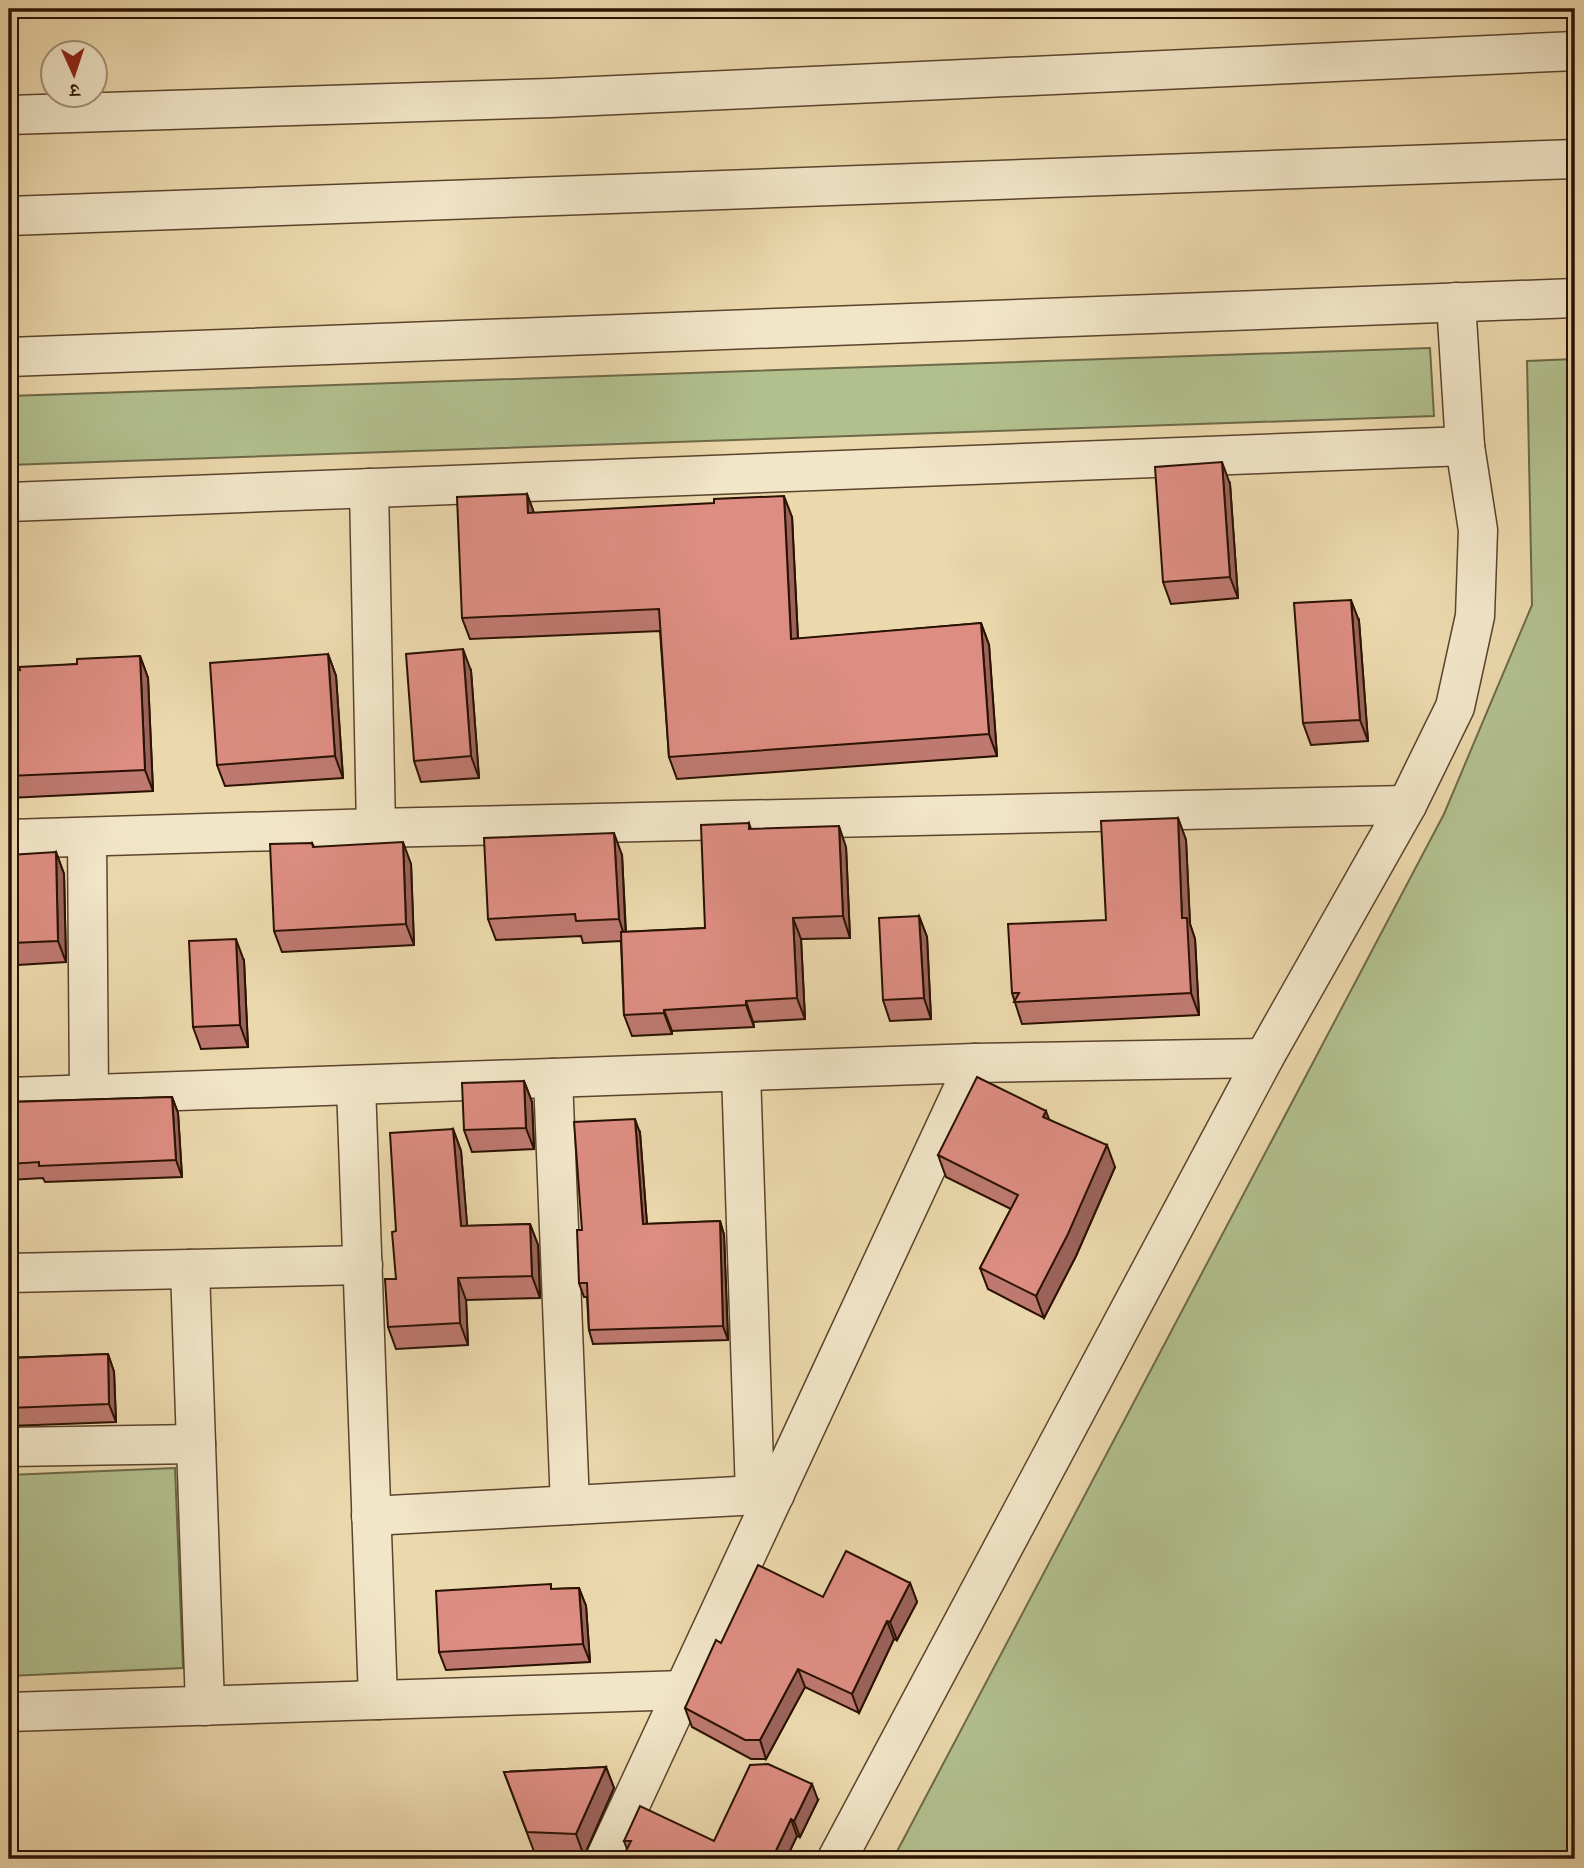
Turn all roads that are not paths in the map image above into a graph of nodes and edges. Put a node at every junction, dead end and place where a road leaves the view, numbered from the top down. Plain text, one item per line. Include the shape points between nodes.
1 (1575, 51) edge
2 (9, 115) edge
3 (1575, 159) edge
4 (9, 216) edge
5 (1575, 298) edge
6 (1456, 302) junction
7 (9, 356) edge
8 (1465, 446) junction
9 (369, 488) junction
10 (9, 502) edge
11 (1407, 805) junction
12 (376, 828) junction
13 (87, 837) junction
14 (9, 839) edge
15 (1264, 1058) junction
16 (975, 1063) junction
17 (741, 1072) junction
18 (553, 1078) junction
19 (356, 1085) junction
20 (89, 1094) junction
21 (9, 1097) edge
22 (363, 1265) junction
23 (190, 1269) junction
24 (9, 1273) edge
25 (196, 1444) junction
26 (9, 1447) edge
27 (765, 1495) junction
28 (570, 1505) junction
29 (372, 1516) junction
30 (684, 1690) junction
31 (378, 1700) junction
32 (205, 1706) junction
33 (9, 1712) edge
34 (605, 1859) edge
35 (837, 1859) edge

1 - 2 street via 565,98
3 - 4 street
5 - 6 street
6 - 7 street
6 - 8 street
8 - 9 street
8 - 11 street via 1478,530 1475,616 1455,707
9 - 10 street
9 - 12 street
11 - 12 street
11 - 15 street
12 - 13 street
13 - 14 street
13 - 20 street
15 - 16 street
15 - 35 street
16 - 17 street
16 - 27 street
17 - 18 street
17 - 27 street
18 - 19 street
18 - 28 street
19 - 20 street
19 - 22 street
20 - 21 street
22 - 23 street
22 - 29 street
23 - 24 street
23 - 25 street
25 - 26 street
25 - 32 street
27 - 28 street
27 - 30 street
28 - 29 street
29 - 31 street
30 - 31 street
30 - 34 street
31 - 32 street
32 - 33 street

